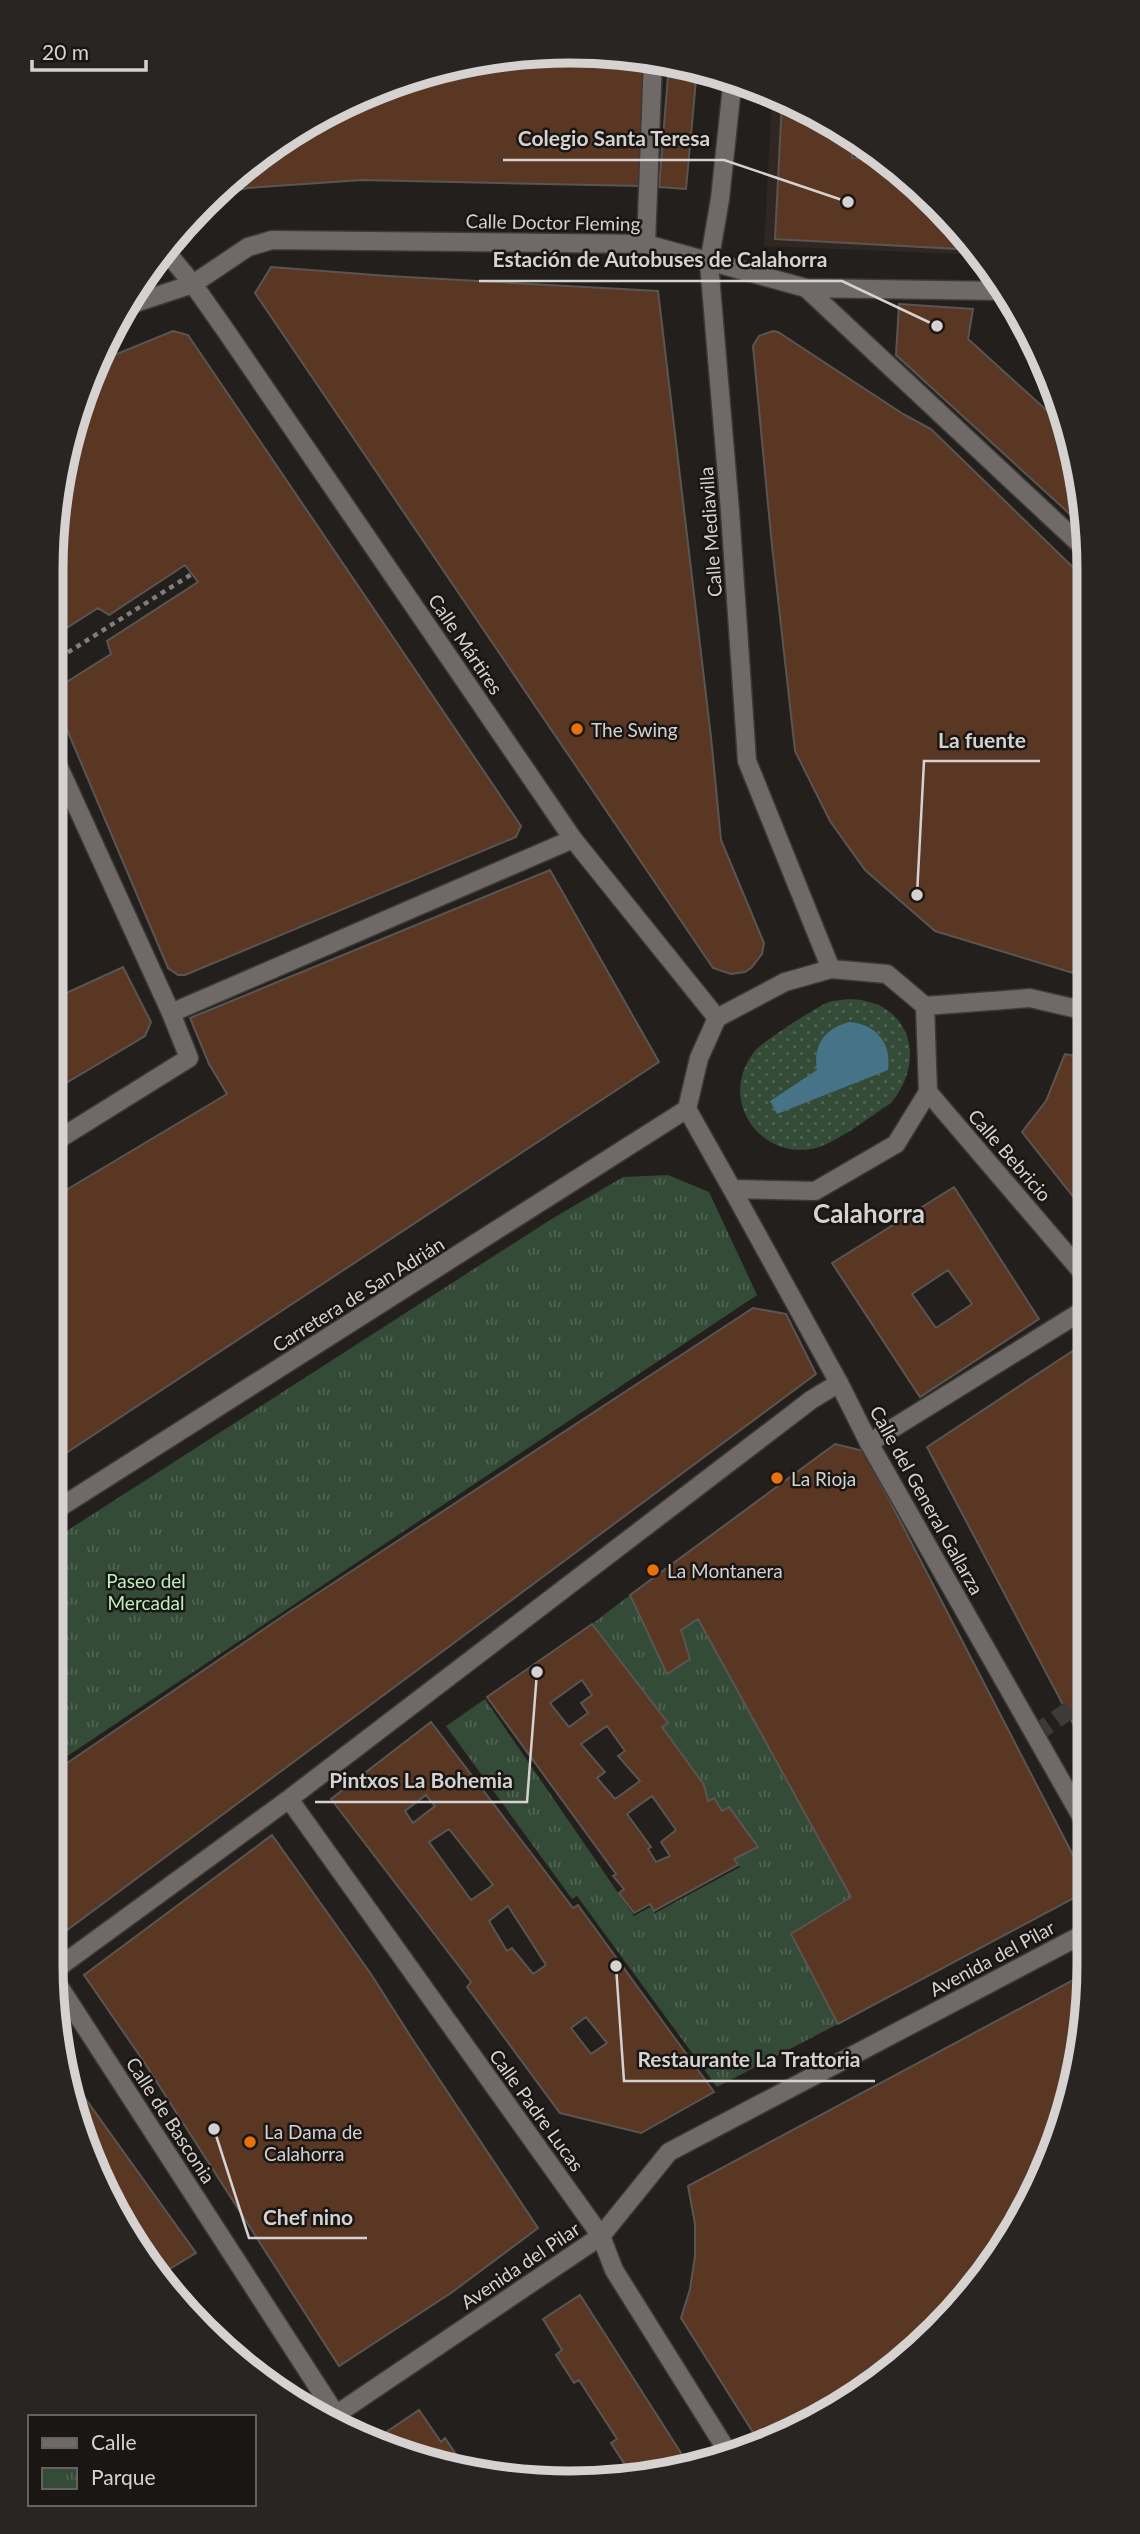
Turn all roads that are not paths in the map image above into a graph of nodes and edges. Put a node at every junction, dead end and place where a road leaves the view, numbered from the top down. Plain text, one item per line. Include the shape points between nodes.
1 (653, 70) edge
2 (732, 90) edge
3 (646, 244) junction
4 (171, 257) edge
5 (709, 263) junction
6 (193, 284) junction
7 (806, 288) junction
8 (994, 291) edge
9 (140, 301) edge
10 (1076, 541) edge
11 (63, 776) edge
12 (573, 839) junction
13 (831, 969) junction
14 (925, 1006) junction
15 (1077, 1009) edge
16 (171, 1013) junction
17 (717, 1018) junction
18 (928, 1092) junction
19 (687, 1109) junction
20 (63, 1137) edge
21 (732, 1189) junction
22 (1077, 1266) edge
23 (1077, 1314) edge
24 (839, 1383) junction
25 (869, 1443) junction
26 (63, 1505) edge
27 (289, 1799) junction
28 (1077, 1809) edge
29 (1077, 1937) edge
30 (63, 1967) edge
31 (64, 1992) edge
32 (601, 2236) junction
33 (330, 2410) edge
34 (341, 2416) edge
35 (725, 2447) edge

1 - 3 street
2 - 5 street, Calle Mediavilla
3 - 5 street, Calle Doctor Fleming
3 - 6 street, Calle Doctor Fleming via 272,240 248,247
4 - 6 street, Calle Mártires
5 - 7 street, Calle Doctor Fleming
5 - 13 street, Calle Mediavilla via 747,761
6 - 9 street, Calle Doctor Fleming
6 - 12 street, Calle Mártires
7 - 8 street, Calle Doctor Fleming
7 - 10 street
11 - 16 street
12 - 16 street
12 - 17 street, Calle Mártires
13 - 14 street via 887,974
13 - 17 street via 785,982
14 - 15 street via 1030,998
14 - 18 street
16 - 20 street via 189,1058
17 - 19 street via 699,1058
18 - 21 street via 896,1144 815,1191
18 - 22 street, Calle Bebricio
19 - 21 street
19 - 26 street, Carretera de San Adrián
21 - 24 street, Calle del General Gallarza
23 - 25 street
24 - 25 street, Calle del General Gallarza
24 - 27 street
25 - 28 street, Calle del General Gallarza
27 - 30 street
27 - 32 street, Calle Padre Lucas
29 - 32 street, Avenida del Pilar via 669,2152
31 - 33 street, Calle de Basconia
32 - 34 street, Avenida del Pilar
32 - 35 street, Calle Padre Lucas via 614,2270

